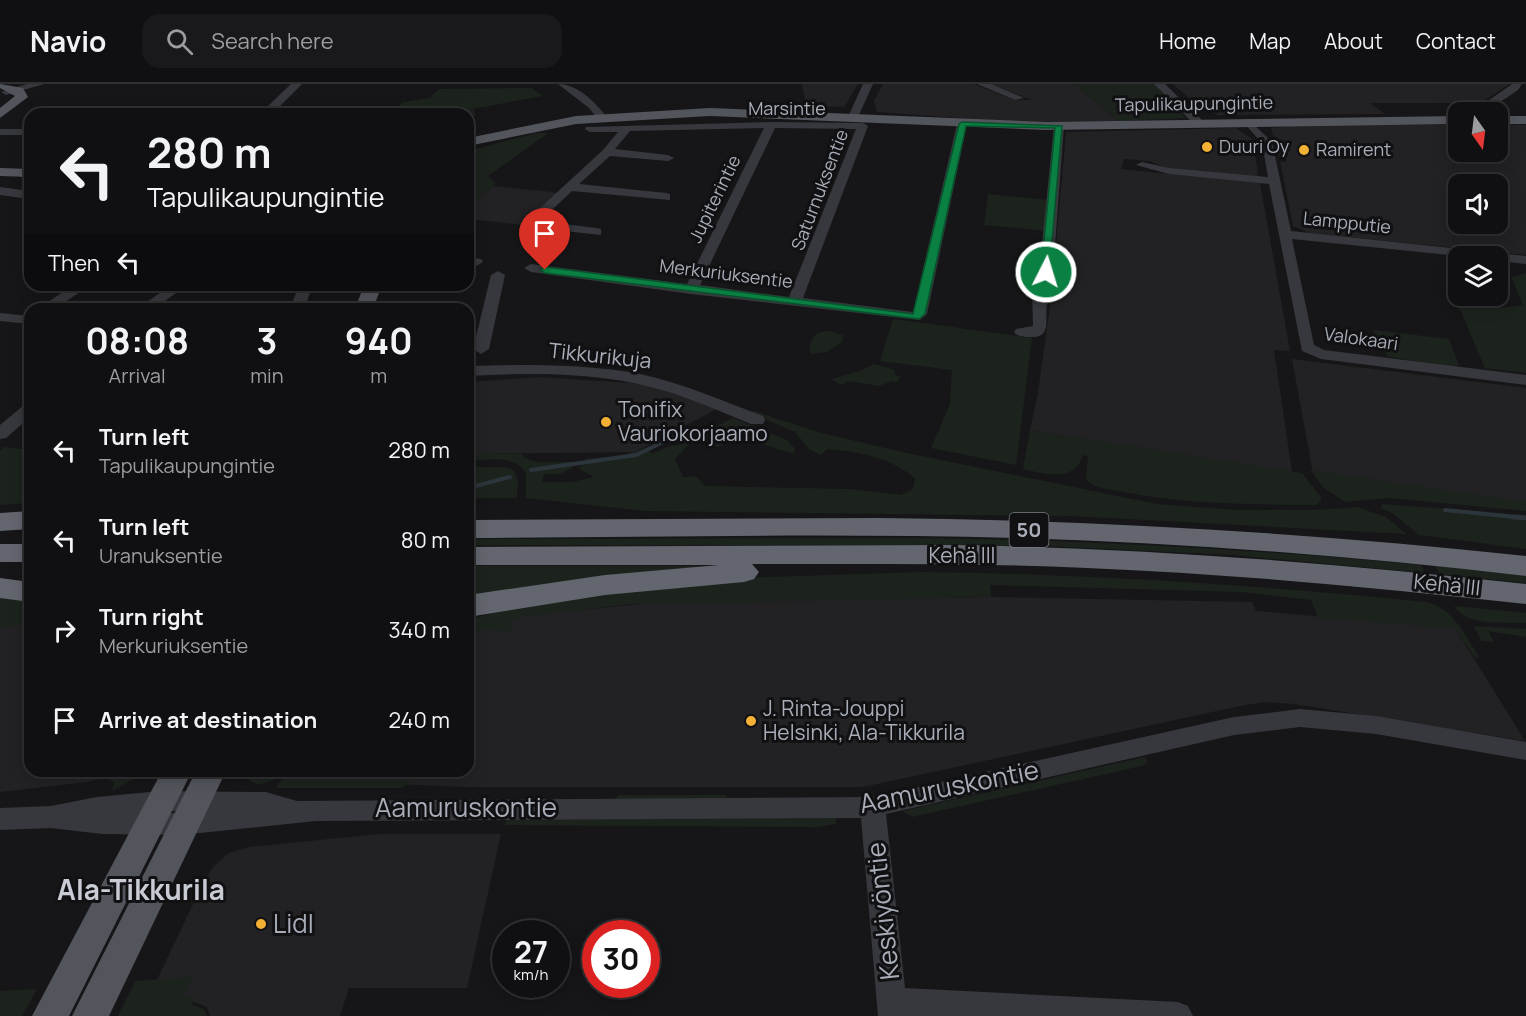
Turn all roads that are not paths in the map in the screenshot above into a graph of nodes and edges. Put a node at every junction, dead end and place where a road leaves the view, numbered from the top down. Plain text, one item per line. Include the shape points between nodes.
1 (39, 84) edge
2 (297, 84) edge
3 (565, 84) edge
4 (868, 84) edge
5 (982, 84) edge
6 (1159, 84) edge
7 (1516, 84) edge
8 (5, 89) edge
9 (1019, 98) dead end
10 (1493, 102) edge
11 (0, 108) edge
12 (272, 108) dead end
13 (710, 112) junction
14 (0, 114) edge
15 (603, 118) junction
16 (1508, 118) edge
17 (856, 119) junction
18 (1448, 120) edge
19 (1526, 120) edge
20 (1248, 122) junction
21 (1199, 123) junction
22 (962, 124) junction
23 (771, 125) junction
24 (712, 126) junction
25 (1059, 126) junction
26 (627, 128) junction
27 (590, 129) dead end
28 (0, 132) edge
29 (24, 132) edge
30 (474, 142) edge
31 (607, 152) junction
32 (668, 158) dead end
33 (1142, 165) dead end
34 (5, 171) edge
35 (24, 173) edge
36 (1274, 181) junction
37 (569, 187) junction
38 (0, 191) edge
39 (24, 194) edge
40 (666, 197) dead end
41 (596, 232) dead end
42 (1285, 234) junction
43 (1448, 251) edge
44 (1508, 258) edge
45 (1526, 260) edge
46 (531, 268) dead end
47 (498, 275) dead end
48 (691, 290) junction
49 (74, 291) edge
50 (171, 291) edge
51 (794, 302) junction
52 (54, 303) edge
53 (153, 303) edge
54 (0, 317) edge
55 (24, 319) edge
56 (1021, 332) dead end
57 (481, 349) dead end
58 (474, 371) edge
59 (1526, 380) edge
60 (24, 414) edge
61 (757, 420) dead end
62 (0, 434) edge
63 (474, 510) edge
64 (24, 520) edge
65 (0, 522) edge
66 (673, 528) junction
67 (474, 530) edge
68 (0, 531) edge
69 (24, 531) edge
70 (1383, 551) junction
71 (24, 553) edge
72 (0, 554) edge
73 (1526, 555) edge
74 (474, 556) edge
75 (1022, 556) junction
76 (1526, 566) edge
77 (0, 588) edge
78 (24, 591) edge
79 (1526, 594) edge
80 (474, 605) edge
81 (1526, 751) edge
82 (174, 777) edge
83 (208, 777) edge
84 (873, 807) junction
85 (154, 812) junction
86 (191, 812) junction
87 (0, 819) edge
88 (892, 1009) edge
89 (50, 1016) edge
90 (90, 1016) edge
91 (1178, 1016) edge

1 - 8 street
2 - 12 street
3 - 15 street
4 - 17 street, Saturnuksentie
5 - 9 street
6 - 21 street
7 - 10 street
8 - 11 main road via 9,100
8 - 14 main road via 21,93 21,98
13 - 15 main road, Tapulikaupungintie
13 - 17 main road, Tapulikaupungintie
13 - 24 street
15 - 30 main road, Tapulikaupungintie via 540,126
16 - 19 main road
17 - 22 main road, Tapulikaupungintie
17 - 23 street, Marsintie
17 - 51 street, Saturnuksentie via 860,138
18 - 20 main road, Tapulikaupungintie
20 - 21 main road, Tapulikaupungintie
20 - 36 street, Lampputie via 1266,140
21 - 25 main road, Tapulikaupungintie
22 - 25 main road, Tapulikaupungintie
22 - 51 street, Merkuriuksentie via 920,314 915,317
23 - 24 street, Marsintie
23 - 48 street, Jupiterintie
24 - 26 street, Marsintie
25 - 56 street via 1046,272 1049,282 1041,303 1040,327 1036,333
26 - 27 street, Marsintie
26 - 31 street
28 - 29 street
31 - 32 street
31 - 37 street
33 - 36 street
34 - 35 main road
36 - 42 street, Lampputie
37 - 40 street
37 - 41 street via 532,224
38 - 39 street
42 - 43 street, Lampputie
42 - 59 street, Valokaari via 1305,343 1311,351
44 - 45 street
46 - 48 street, Merkuriuksentie
47 - 57 street
48 - 51 street, Merkuriuksentie
49 - 52 street
50 - 53 street
54 - 55 street
58 - 61 street, Tikkurikuja via 544,371 630,378 660,384
60 - 62 street
63 - 66 highway via 614,516
64 - 65 highway
66 - 67 highway, Kehä III / 50
66 - 70 highway, Kehä III / 50 via 1091,532
68 - 69 highway
70 - 73 highway
70 - 76 highway, Kehä III / 50
71 - 72 highway
74 - 75 highway, Kehä III / 50
75 - 79 highway, Kehä III / 50 via 1262,568
75 - 80 highway via 728,573 605,585
77 - 78 highway
81 - 84 street, Aamuruskontie via 1365,724 1322,719 1272,720
82 - 85 main road
83 - 86 main road
84 - 86 street, Aamuruskontie via 293,810 259,818
84 - 88 street, Keskiyöntie
85 - 86 street, Aamuruskontie
85 - 87 street, Aamuruskontie via 87,823 51,817
85 - 89 main road
86 - 90 main road
88 - 91 street

